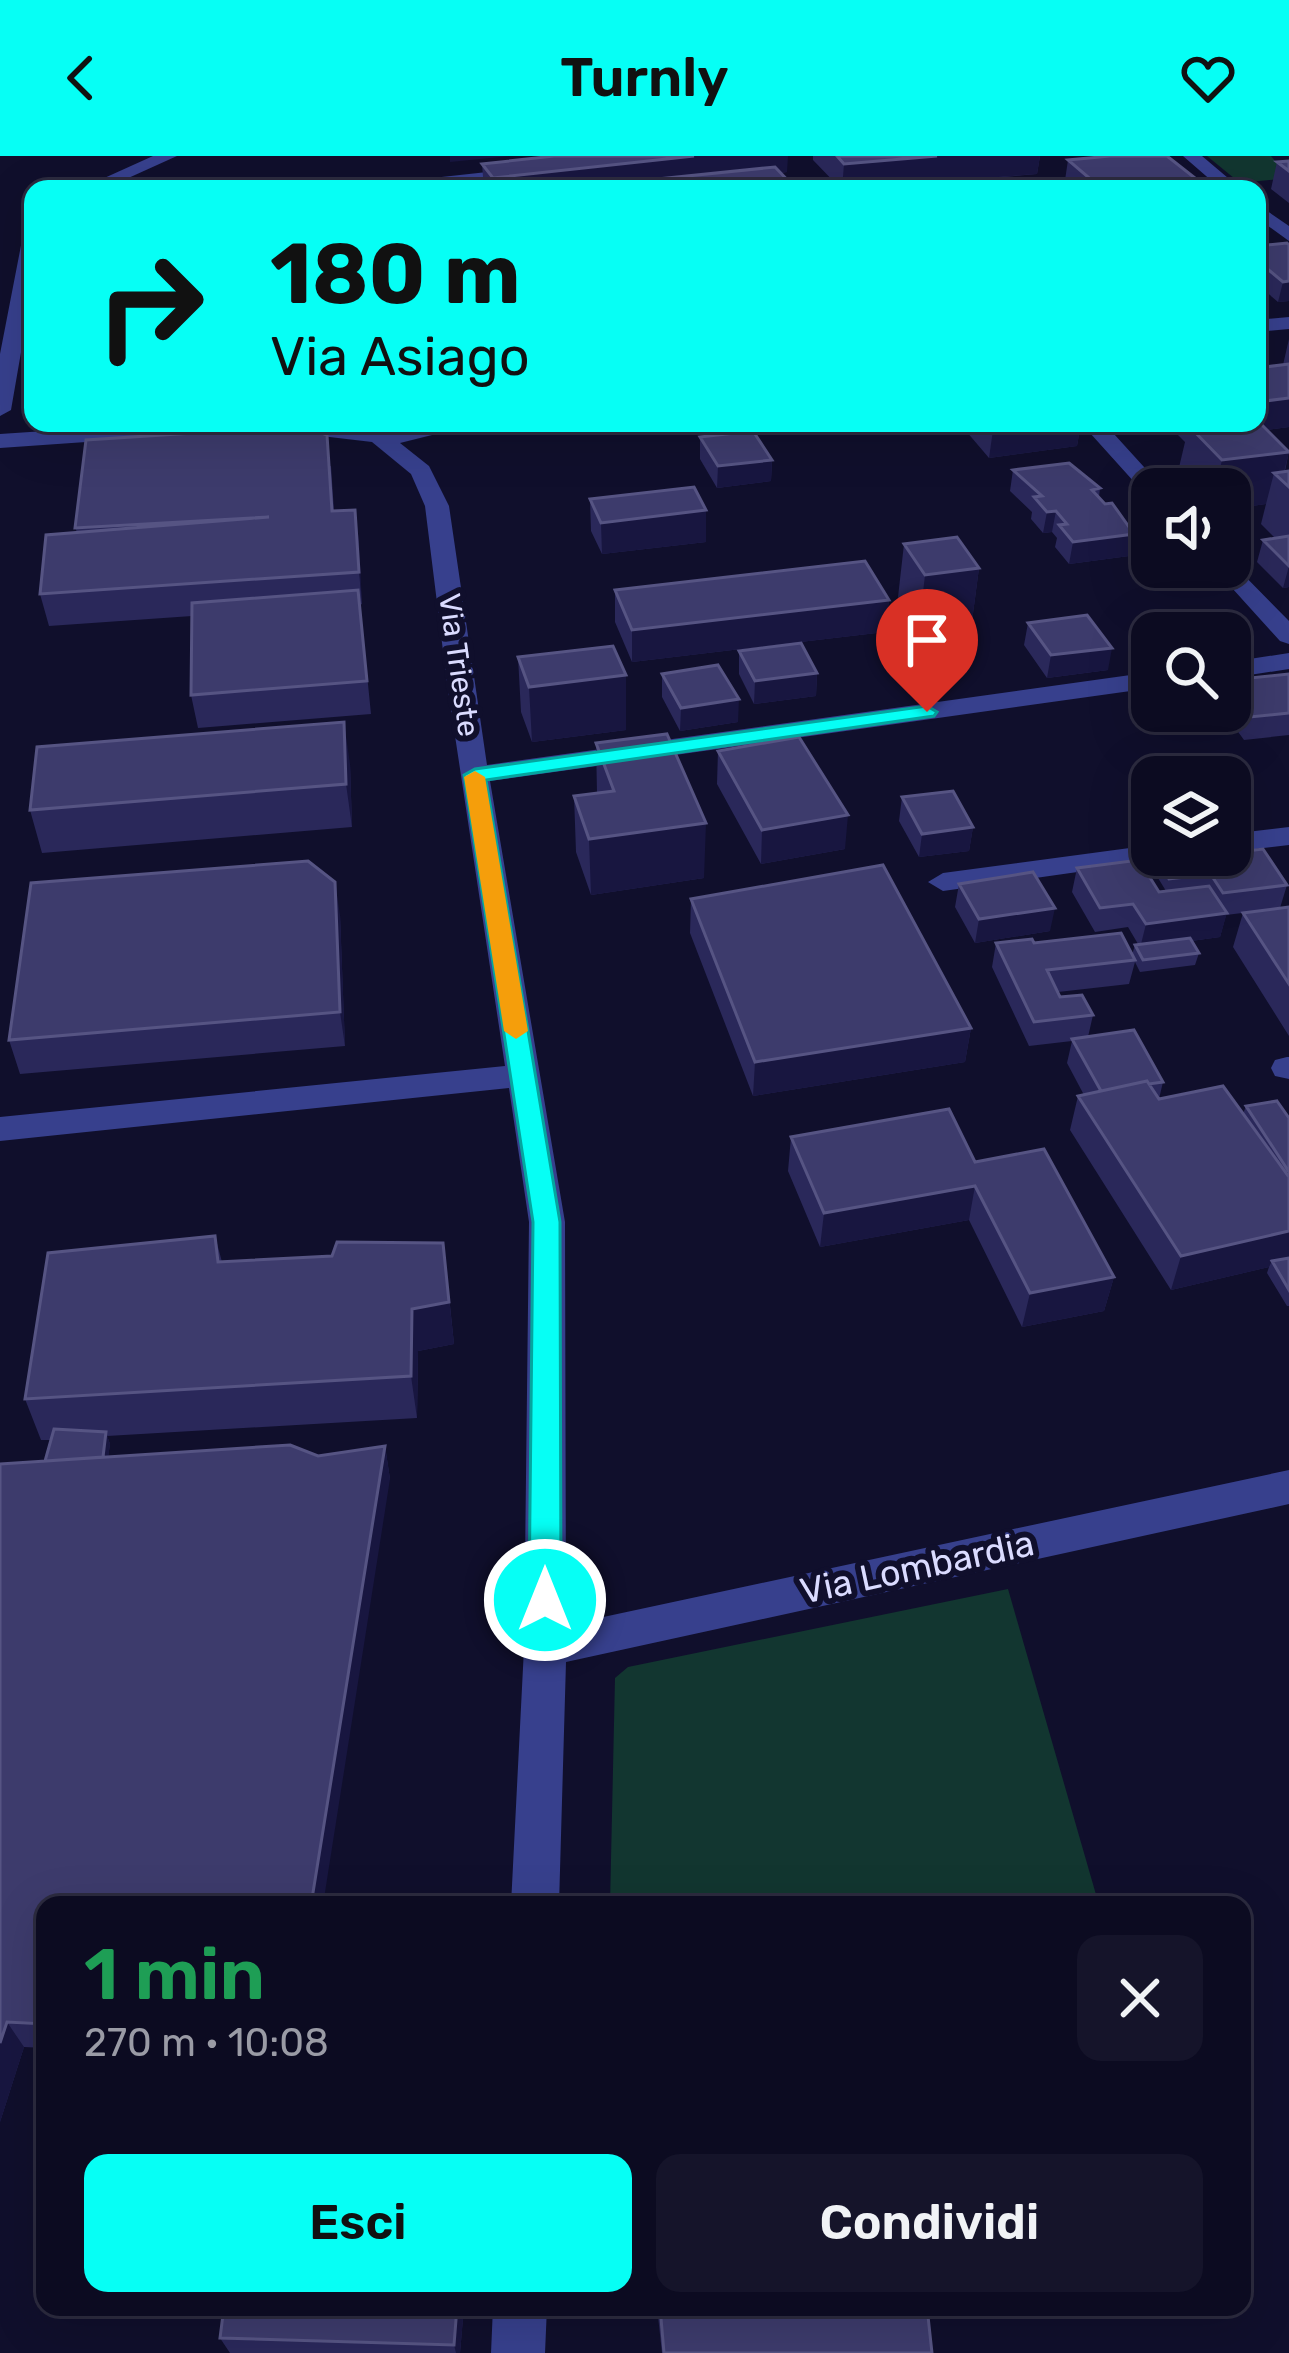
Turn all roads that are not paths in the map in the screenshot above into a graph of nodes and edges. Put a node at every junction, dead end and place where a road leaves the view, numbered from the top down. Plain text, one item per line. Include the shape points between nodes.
1 (168, 156) edge
2 (1192, 156) edge
3 (549, 171) edge
4 (111, 180) edge
5 (427, 180) edge
6 (1221, 180) edge
7 (24, 279) edge
8 (0, 410) edge
9 (147, 432) edge
10 (369, 432) edge
11 (380, 432) edge
12 (418, 432) edge
13 (432, 432) edge
14 (1100, 432) edge
15 (0, 441) edge
16 (1134, 468) edge
17 (421, 471) junction
18 (1245, 588) edge
19 (1289, 636) edge
20 (1289, 661) edge
21 (1251, 667) edge
22 (1131, 683) edge
23 (475, 775) junction
24 (1289, 836) edge
25 (1251, 841) edge
26 (1131, 857) edge
27 (943, 882) dead end
28 (523, 1075) junction
29 (0, 1129) edge
30 (1289, 1487) edge
31 (545, 1648) junction
32 (535, 1896) edge
33 (520, 2316) edge
34 (518, 2353) edge

1 - 4 street
2 - 6 street
3 - 5 street
7 - 8 street
9 - 15 street
10 - 17 street
11 - 12 street
13 - 17 street
14 - 16 street
17 - 23 street, Via Trieste via 437,506
18 - 19 street
20 - 21 street
22 - 23 street
23 - 28 street, Via Trieste
24 - 25 street
26 - 27 street
28 - 29 street
28 - 31 street, Via Trieste via 547,1222
30 - 31 street, Via Lombardia
31 - 32 street, Via Trieste
33 - 34 street

